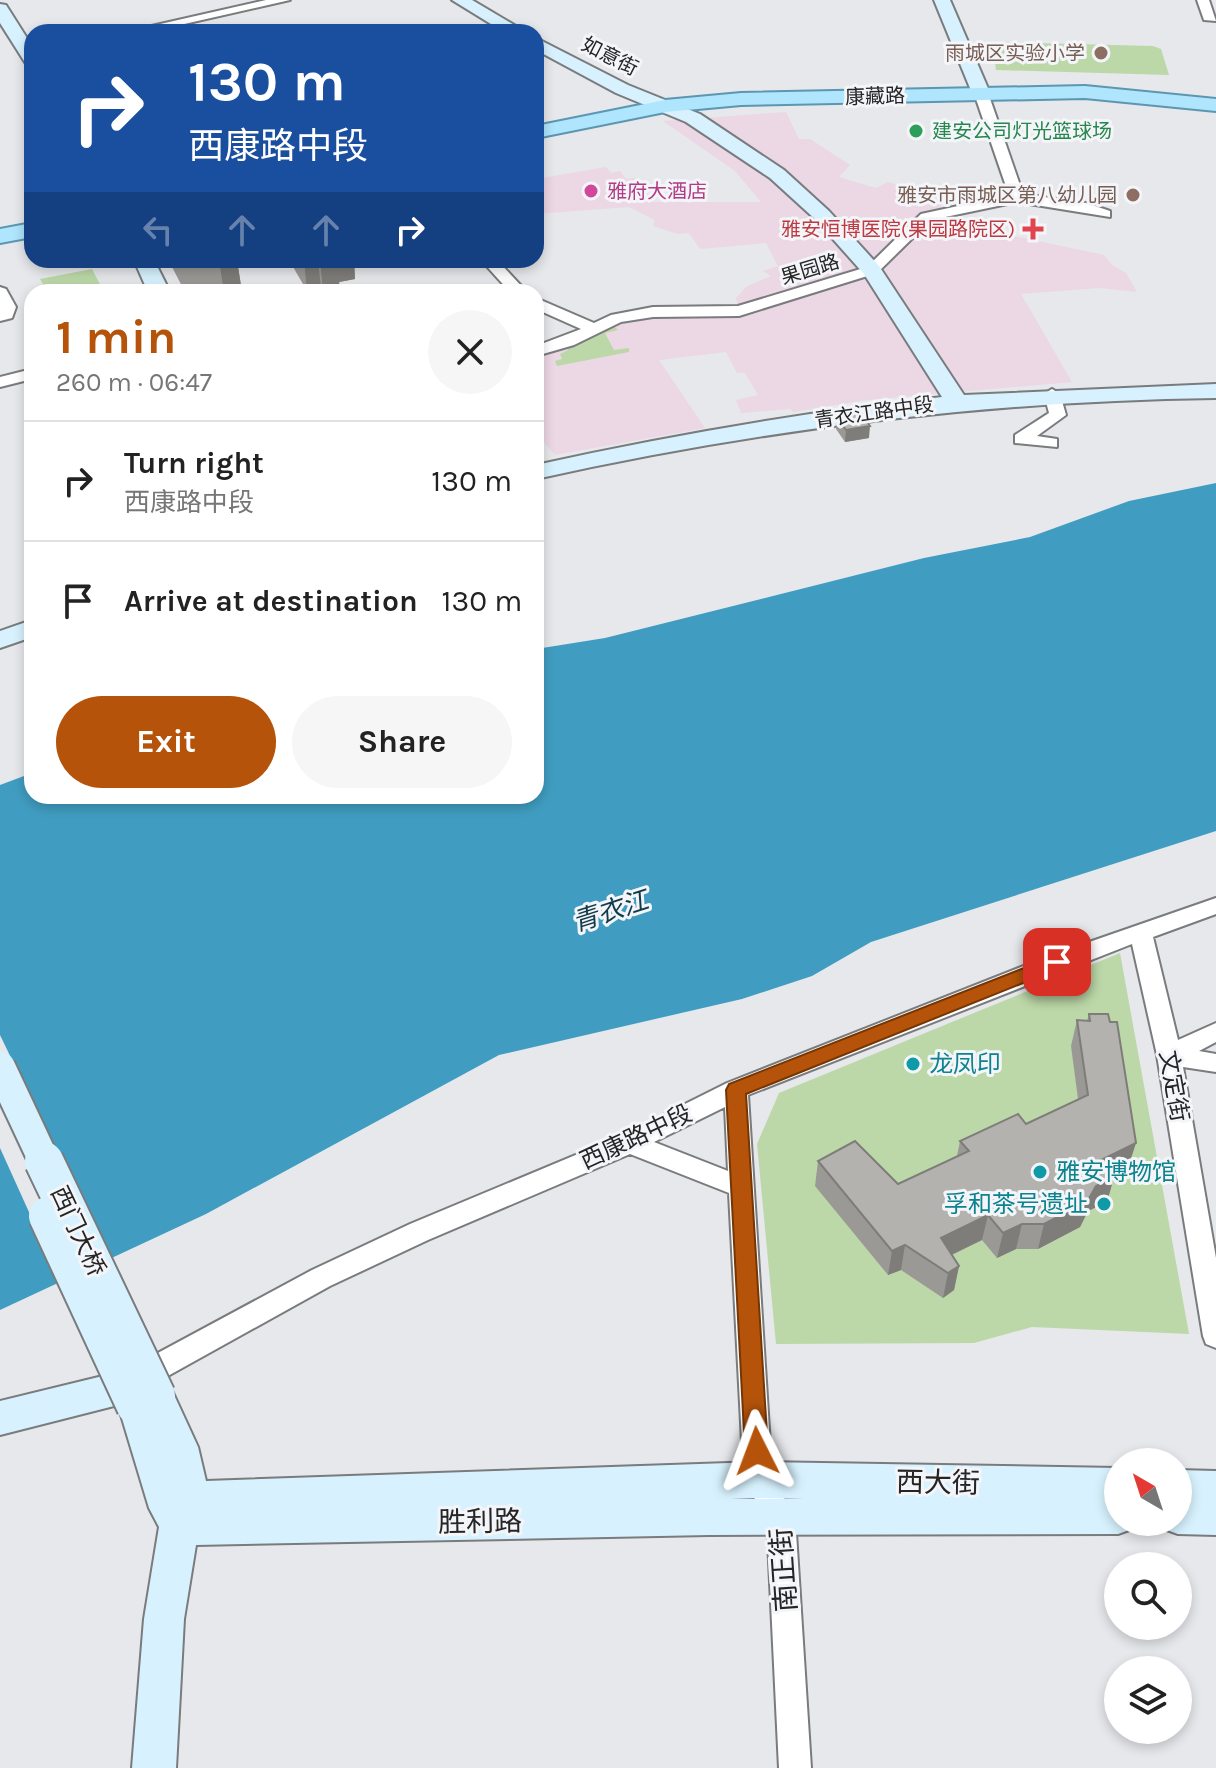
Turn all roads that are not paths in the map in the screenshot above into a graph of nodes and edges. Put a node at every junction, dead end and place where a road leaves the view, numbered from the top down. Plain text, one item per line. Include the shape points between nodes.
1 (284, 0) edge
2 (460, 0) edge
3 (942, 0) edge
4 (1203, 0) edge
5 (0, 9) edge
6 (1216, 17) edge
7 (169, 24) edge
8 (503, 24) edge
9 (24, 45) edge
10 (544, 47) edge
11 (980, 91) junction
12 (1216, 103) edge
13 (662, 104) junction
14 (544, 124) edge
15 (544, 130) edge
16 (1017, 198) junction
17 (1105, 214) dead end
18 (24, 224) edge
19 (0, 229) edge
20 (24, 232) edge
21 (0, 236) edge
22 (496, 268) edge
23 (872, 270) junction
24 (512, 284) edge
25 (0, 292) edge
26 (544, 307) edge
27 (5, 316) edge
28 (593, 329) junction
29 (544, 349) edge
30 (24, 376) edge
31 (0, 382) edge
32 (1216, 391) edge
33 (1052, 394) junction
34 (957, 402) junction
35 (1051, 443) dead end
36 (544, 471) edge
37 (24, 631) edge
38 (0, 640) edge
39 (1216, 906) edge
40 (1141, 932) junction
41 (1216, 1032) edge
42 (1169, 1055) junction
43 (1216, 1063) edge
44 (0, 1067) edge
45 (736, 1090) junction
46 (0, 1113) edge
47 (630, 1143) junction
48 (742, 1187) junction
49 (1216, 1336) edge
50 (141, 1390) junction
51 (0, 1418) edge
52 (758, 1480) junction
53 (1104, 1486) edge
54 (1192, 1488) edge
55 (1216, 1489) edge
56 (180, 1511) junction
57 (1104, 1516) edge
58 (1192, 1516) edge
59 (781, 1517) junction
60 (1216, 1517) edge
61 (154, 1768) edge
62 (795, 1768) edge

1 - 7 street
2 - 8 main road
3 - 11 main road
4 - 6 street via 1208,17
5 - 9 main road
10 - 13 main road, 如意街
11 - 12 main road, 康藏路 via 1085,92
11 - 13 main road, 康藏路
11 - 16 street
13 - 14 main road, 康藏路
13 - 15 main road, 康藏路
13 - 23 main road, 如意街 via 693,118 777,174
16 - 17 street, 果园路
16 - 23 street, 果园路 via 926,217
18 - 19 main road
20 - 21 main road
22 - 24 street
23 - 28 street, 果园路 via 739,311 653,312 617,318
23 - 34 main road, 如意街
25 - 27 street via 8,307
26 - 28 street
28 - 29 street, 果园路
30 - 31 street
32 - 33 main road, 青衣江路中段
33 - 34 main road, 青衣江路中段
33 - 35 street via 1058,415 1021,439
34 - 36 main road, 青衣江路中段 via 849,414
37 - 38 main road
39 - 40 street, 西康路中段
40 - 42 street, 文定街
40 - 45 street, 西康路中段
41 - 42 street
42 - 43 street
42 - 49 street, 文定街
44 - 50 main road, 西门大桥, bridge
45 - 47 street, 西康路中段
45 - 48 street, 南正街
46 - 50 main road, 西门大桥, bridge
47 - 48 street
47 - 50 street, 西康路中段 via 321,1278
48 - 52 street, 南正街
50 - 51 main road
50 - 56 main road
52 - 53 main road, 西大街
52 - 56 main road, 胜利路
52 - 59 street, 南正街
54 - 55 main road
56 - 59 main road, 胜利路
56 - 61 main road via 164,1619
57 - 59 main road, 西大街
58 - 60 main road
59 - 62 street, 南正街

